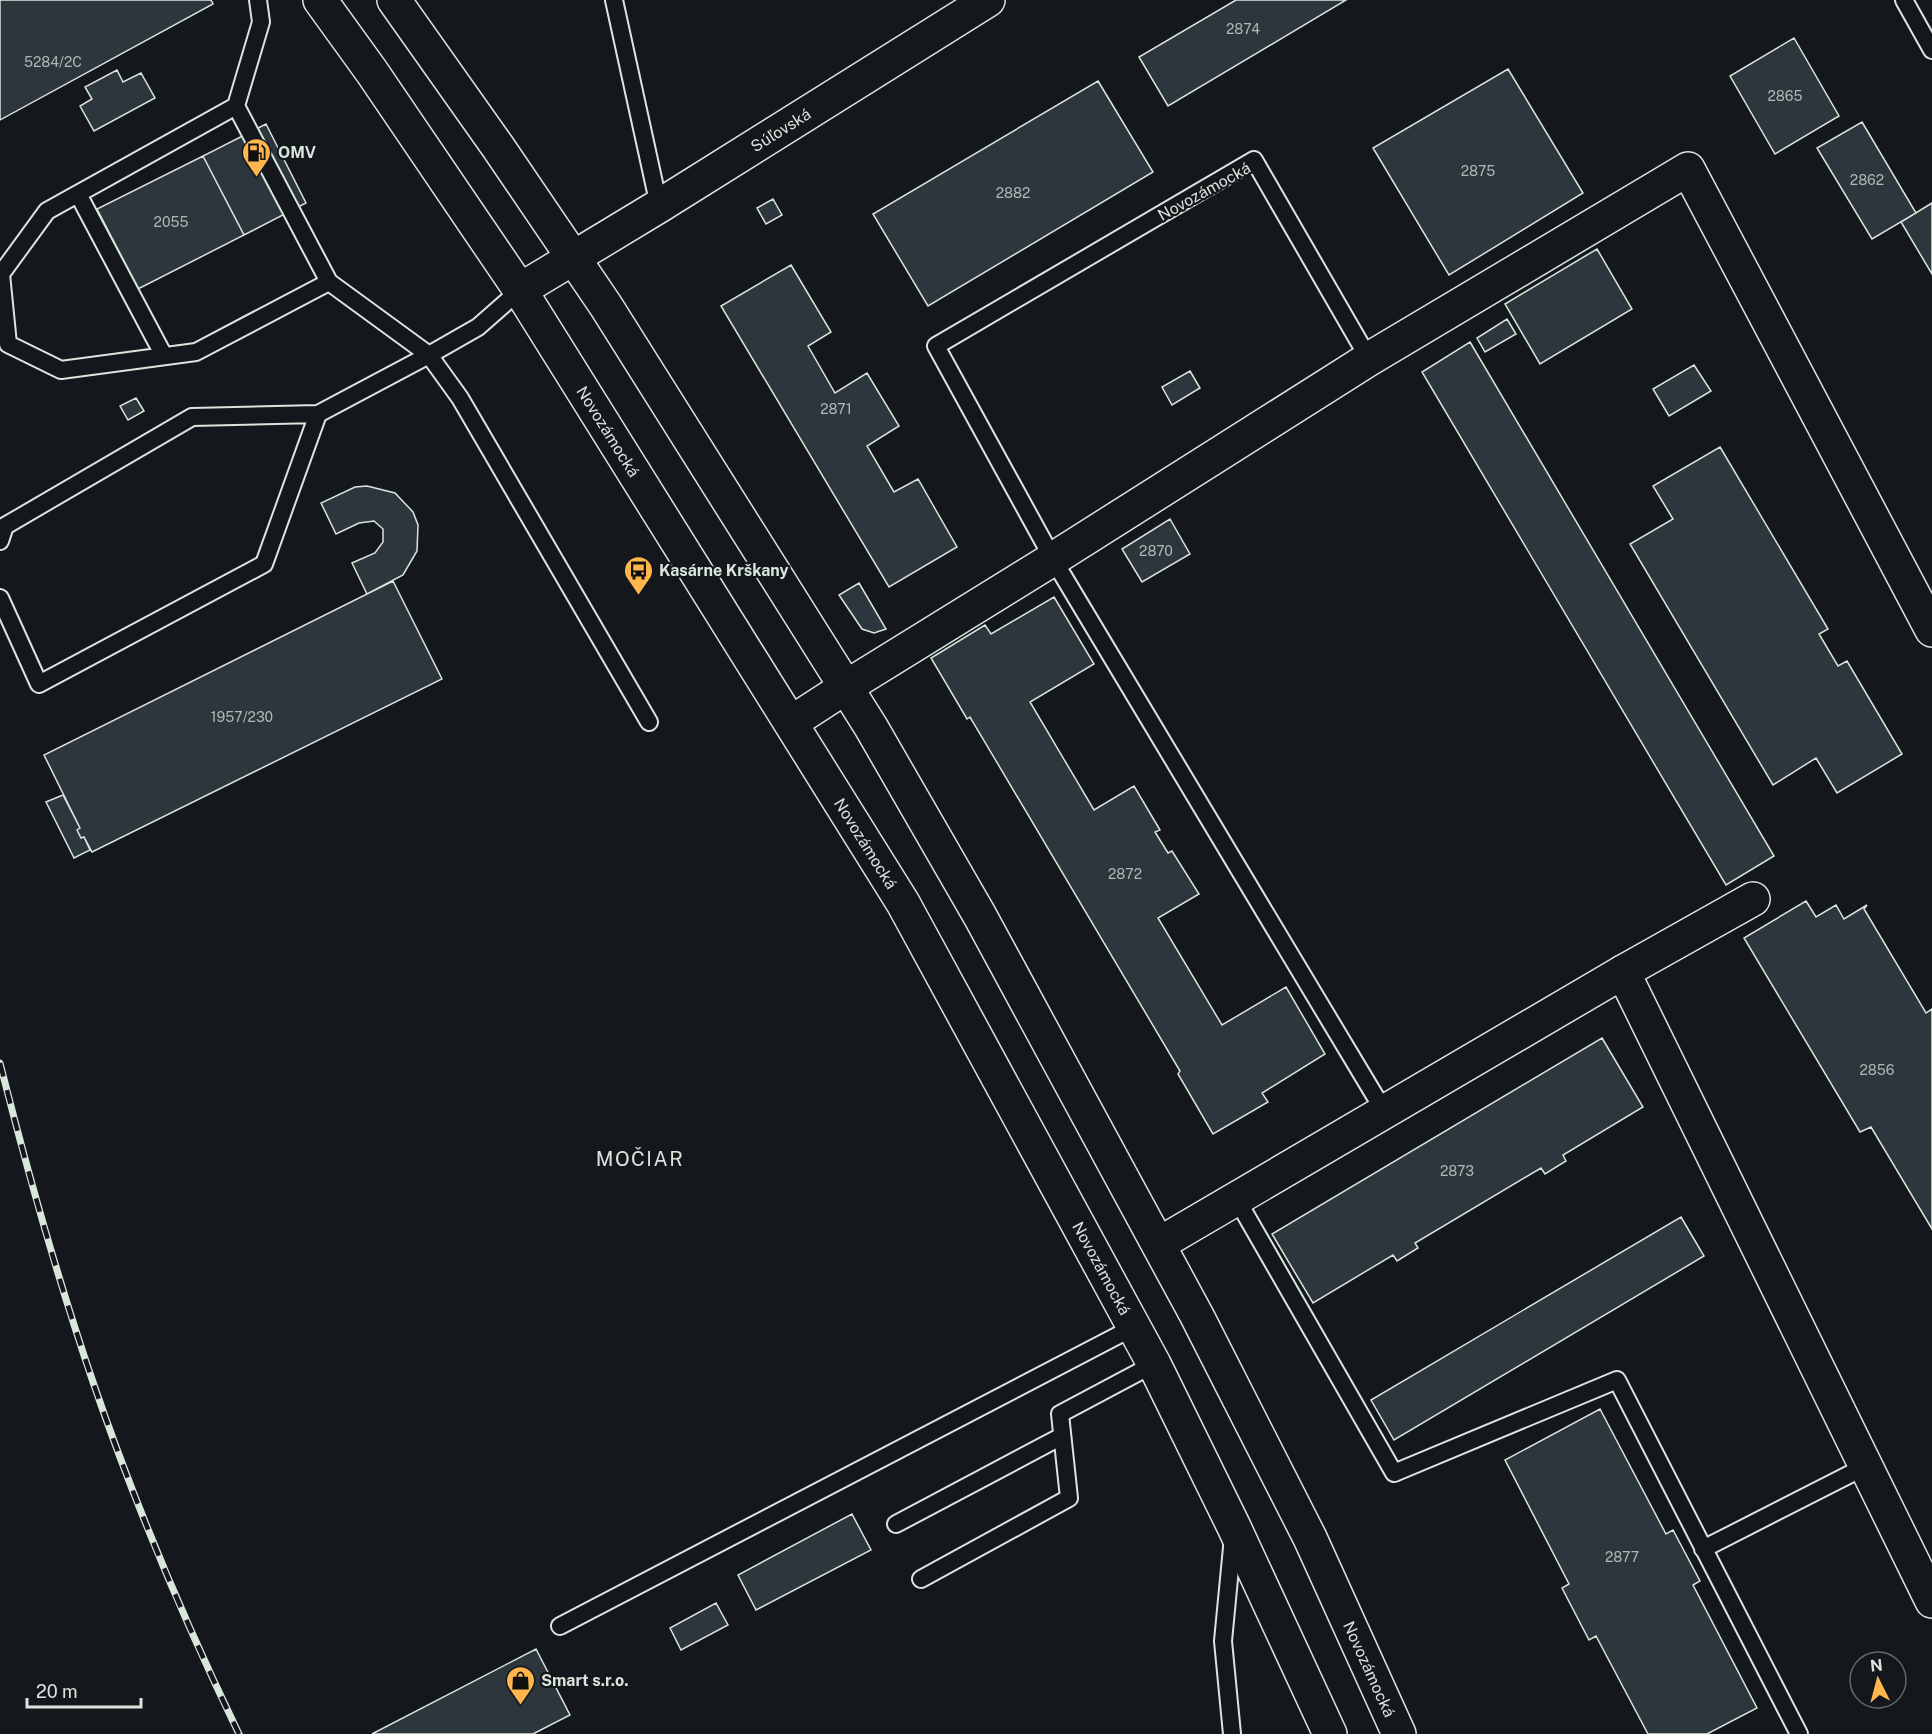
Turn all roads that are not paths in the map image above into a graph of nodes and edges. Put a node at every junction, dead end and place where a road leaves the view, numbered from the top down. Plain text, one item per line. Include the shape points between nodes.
1 (258, 0) edge
2 (320, 0) edge
3 (394, 0) edge
4 (614, 0) edge
5 (988, 0) edge
6 (1904, 0) edge
7 (1932, 50) edge
8 (236, 106) junction
9 (78, 194) junction
10 (659, 206) junction
11 (573, 258) junction
12 (329, 282) junction
13 (520, 290) junction
14 (429, 355) junction
15 (164, 356) junction
16 (1369, 359) junction
17 (318, 414) junction
18 (0, 541) edge
19 (1053, 559) junction
20 (0, 598) edge
21 (1932, 630) edge
22 (846, 687) junction
23 (649, 722) dead end
24 (792, 722) junction
25 (1753, 899) dead end
26 (1623, 972) junction
27 (1384, 1111) junction
28 (1236, 1198) junction
29 (1159, 1244) junction
30 (1134, 1328) junction
31 (1154, 1364) junction
32 (1062, 1436) junction
33 (1866, 1466) junction
34 (896, 1524) dead end
35 (1234, 1527) junction
36 (1703, 1549) junction
37 (921, 1579) dead end
38 (1932, 1601) edge
39 (560, 1626) dead end
40 (1232, 1734) edge
41 (1330, 1734) edge
42 (1399, 1734) edge
43 (1799, 1734) edge

1 - 8 lane via 261,22
2 - 13 main road, Novozámocká
3 - 11 main road, Novozámocká
4 - 10 lane
5 - 10 main road, Súľovská
6 - 7 lane
8 - 9 lane
8 - 12 lane
9 - 15 lane
9 - 15 lane via 47,212 1,273 8,344 61,370
10 - 11 main road, Súľovská
11 - 13 main road, Súľovská
11 - 22 main road, Novozámocká
12 - 14 lane
12 - 15 lane via 196,352
13 - 14 lane via 478,327
13 - 24 main road, Novozámocká
14 - 17 lane
14 - 23 lane via 460,398
16 - 19 main road
16 - 19 lane, Novozámocká via 1254,160 936,346
16 - 21 main road via 1688,169
17 - 18 lane via 192,417 5,526
17 - 20 lane via 264,564 39,684
19 - 22 main road
19 - 27 lane
22 - 24 main road
22 - 29 main road, Novozámocká via 980,916
24 - 30 main road, Novozámocká via 903,903
25 - 26 main road
26 - 27 main road
26 - 33 main road
27 - 28 main road
28 - 29 main road
28 - 36 lane via 1394,1473 1617,1380
29 - 42 main road, Novozámocká via 1310,1538
30 - 31 main road, Novozámocká
30 - 39 lane
31 - 32 lane via 1060,1414
31 - 35 main road, Novozámocká
32 - 34 lane
32 - 37 lane via 1069,1498
33 - 36 lane
33 - 38 main road
35 - 40 lane via 1222,1641
35 - 41 main road, Novozámocká
36 - 43 lane

